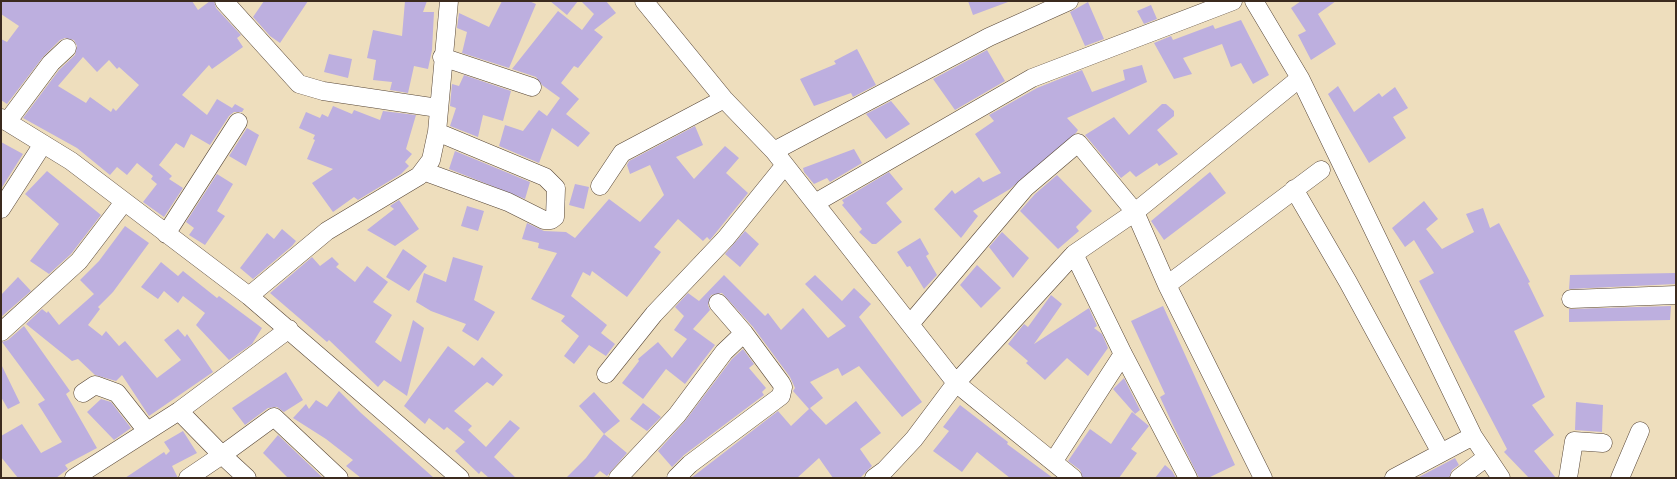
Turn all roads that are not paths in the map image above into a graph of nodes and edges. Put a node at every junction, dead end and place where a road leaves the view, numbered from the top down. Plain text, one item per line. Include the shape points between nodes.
1 (224, 1) edge
2 (449, 1) edge
3 (644, 1) edge
4 (1069, 1) edge
5 (1233, 1) edge
6 (1254, 1) edge
7 (67, 48) dead end
8 (442, 57) junction
9 (1300, 78) junction
10 (532, 87) dead end
11 (724, 99) junction
12 (438, 108) junction
13 (4, 120) edge
14 (238, 122) dead end
15 (437, 132) junction
16 (43, 144) junction
17 (774, 151) junction
18 (785, 165) junction
19 (1321, 170) dead end
20 (423, 171) junction
21 (600, 186) dead end
22 (1294, 189) junction
23 (124, 202) junction
24 (815, 203) junction
25 (1, 209) edge
26 (1135, 212) junction
27 (166, 234) junction
28 (1074, 254) junction
29 (1167, 285) junction
30 (1676, 295) edge
31 (249, 296) junction
32 (1571, 299) dead end
33 (718, 303) dead end
34 (910, 324) junction
35 (288, 329) junction
36 (1, 332) edge
37 (744, 333) junction
38 (1123, 354) junction
39 (606, 374) dead end
40 (956, 383) junction
41 (83, 393) dead end
42 (179, 410) junction
43 (147, 431) junction
44 (1640, 431) dead end
45 (1474, 436) junction
46 (1603, 443) dead end
47 (1441, 453) junction
48 (222, 455) junction
49 (1487, 457) junction
50 (1053, 462) junction
51 (74, 478) edge
52 (188, 478) edge
53 (247, 478) edge
54 (339, 478) edge
55 (460, 478) edge
56 (618, 478) edge
57 (676, 478) edge
58 (874, 478) edge
59 (1073, 478) edge
60 (1188, 478) edge
61 (1263, 478) edge
62 (1394, 478) edge
63 (1458, 478) edge
64 (1501, 478) edge
65 (1568, 478) edge
66 (1620, 478) edge

1 - 12 street via 298,84 323,91
2 - 8 street
3 - 11 street
4 - 17 street via 989,37
5 - 24 street via 1032,78
6 - 9 street
7 - 13 street
8 - 10 street
8 - 12 street
9 - 26 street
9 - 45 street
11 - 17 street
11 - 21 street via 622,153
12 - 15 street
13 - 16 street
14 - 27 street
15 - 20 street via 431,160
15 - 20 street via 545,177 556,188 555,217 544,220 508,202
16 - 23 street
16 - 25 street
17 - 18 street
18 - 24 street
18 - 39 street via 726,238 654,314
19 - 22 street
20 - 31 street via 327,231
22 - 29 street
22 - 47 street
23 - 27 street
23 - 36 street via 80,261
24 - 34 street
26 - 28 street
26 - 29 street
26 - 34 street via 1078,143 1025,188
27 - 31 street
28 - 38 street
28 - 40 street
29 - 61 street
30 - 32 street
31 - 35 street
33 - 37 street
34 - 40 street
35 - 42 street
35 - 55 street
37 - 56 street via 724,352 677,414
37 - 57 street via 781,383 780,396
38 - 50 street
38 - 60 street
40 - 50 street
40 - 58 street via 914,439
41 - 43 street via 95,385 117,393
42 - 43 street
42 - 48 street
43 - 51 street
44 - 66 street
45 - 47 street
45 - 49 street
46 - 65 street via 1574,442
47 - 62 street
48 - 52 street
48 - 53 street
48 - 54 street via 274,417
49 - 63 street
49 - 64 street
50 - 59 street

